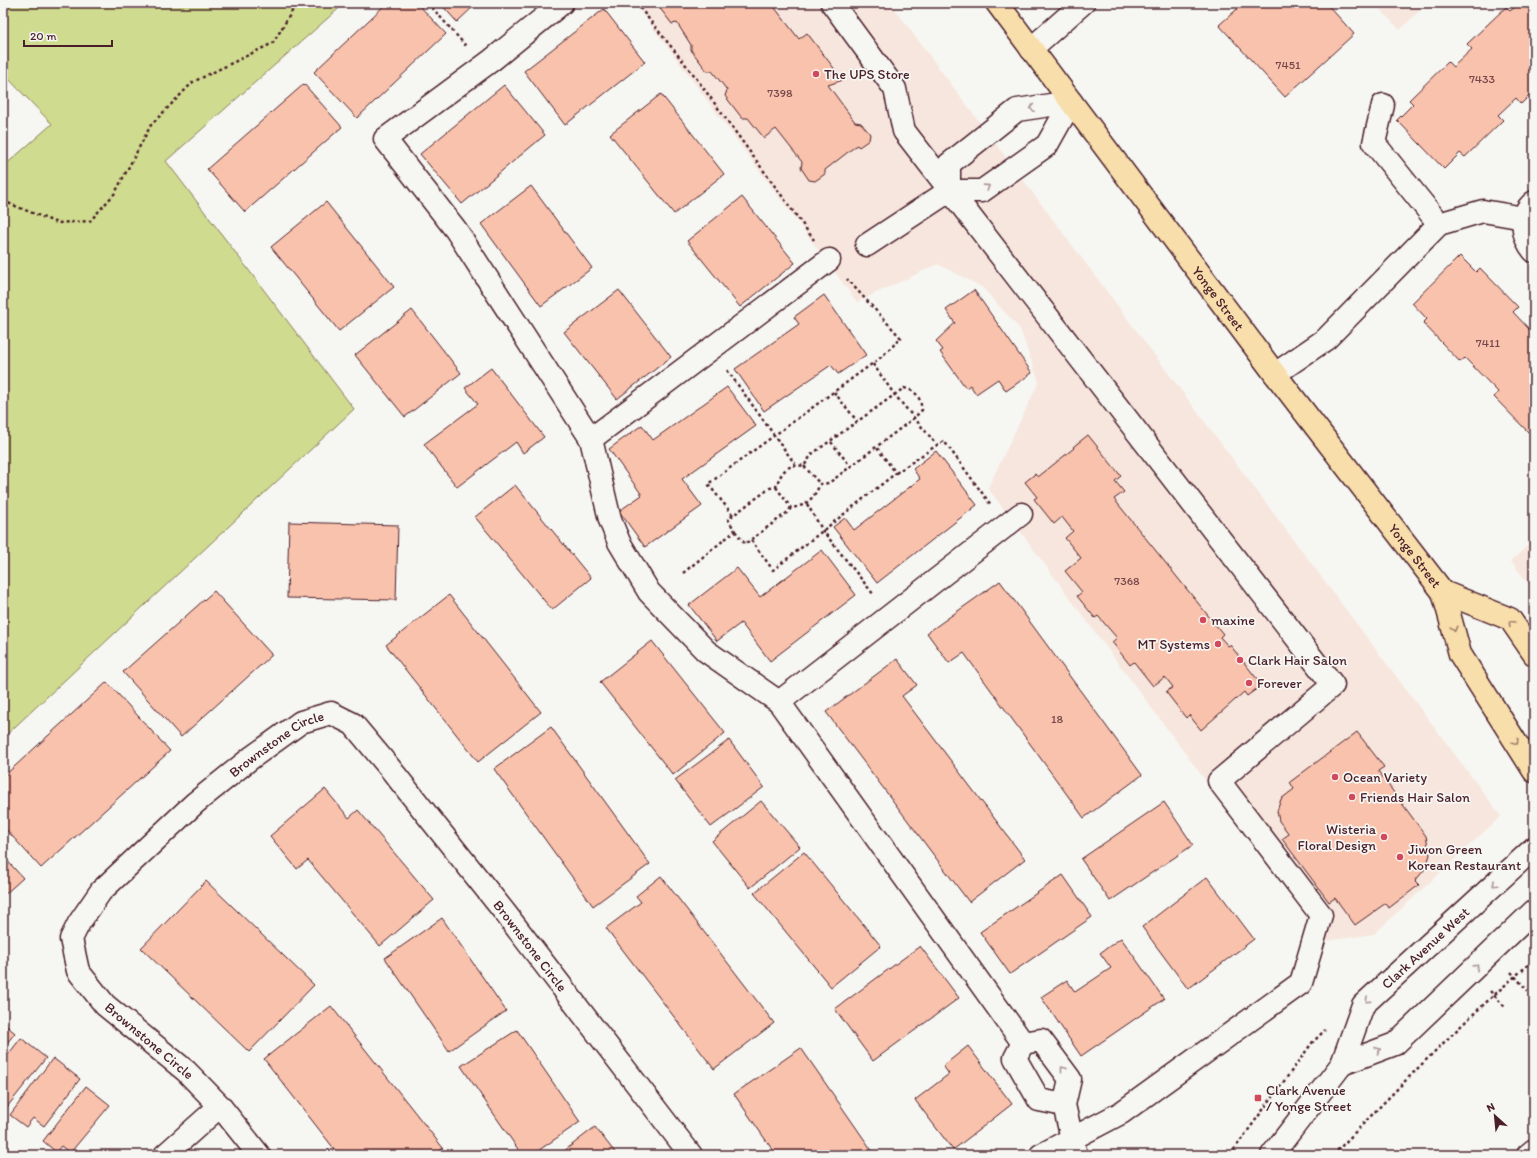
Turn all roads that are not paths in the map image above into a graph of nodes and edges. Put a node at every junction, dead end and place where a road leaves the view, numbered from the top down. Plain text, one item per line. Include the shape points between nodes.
1 (562, 3) edge
2 (832, 3) edge
3 (997, 3) edge
4 (1083, 3) edge
5 (1031, 49) junction
6 (1071, 102) junction
7 (1383, 105) dead end
8 (949, 191) junction
9 (1529, 210) edge
10 (1439, 224) junction
11 (867, 245) dead end
12 (1534, 251) edge
13 (829, 260) road end
14 (1275, 374) junction
15 (591, 439) junction
16 (1014, 520) road end
17 (1443, 592) junction
18 (1534, 654) edge
19 (779, 702) junction
20 (1534, 771) edge
21 (1534, 848) edge
22 (1534, 911) edge
23 (1023, 1043) junction
24 (1342, 1064) junction
25 (1064, 1104) junction
26 (220, 1106) junction
27 (1074, 1147) edge
28 (1534, 1150) edge
29 (165, 1155) edge
30 (259, 1155) edge
31 (691, 1155) edge
32 (1041, 1155) edge
33 (1272, 1155) edge
34 (1528, 1155) edge

1 - 15 street via 386,139 456,230
2 - 8 street via 895,89 904,131
3 - 5 main road, Yonge Street
4 - 5 street
5 - 6 main road, Yonge Street
8 -> 6 street via 982,191 1047,145
6 -> 8 street via 1017,110 950,164
6 - 14 main road, Yonge Street
7 - 10 street via 1374,143
8 - 11 street
8 - 27 street via 1333,685 1218,781 1321,915 1301,983
9 - 10 street via 1483,211
9 - 12 street via 1523,229 1526,240
10 - 14 street via 1326,339
13 - 15 street
14 - 17 main road, Yonge Street
15 - 19 street via 610,520 649,592 706,651
16 - 19 street
18 -> 17 main road, Yonge Street via 1510,619
17 -> 20 main road, Yonge Street via 1460,654
19 - 23 street
21 -> 24 street, Clark Avenue West via 1363,1005
24 -> 22 street via 1395,1044
23 - 25 street via 1015,1058 1039,1100
25 -> 23 street via 1070,1078 1041,1040
24 - 33 street, Clark Avenue West
25 - 27 street
26 - 29 street
26 - 30 street, Brownstone Circle
26 - 31 street, Brownstone Circle via 186,1071 105,1005 78,971 71,939 101,891 195,803 301,722 331,713 353,724 390,767
27 - 32 street
28 - 34 street

